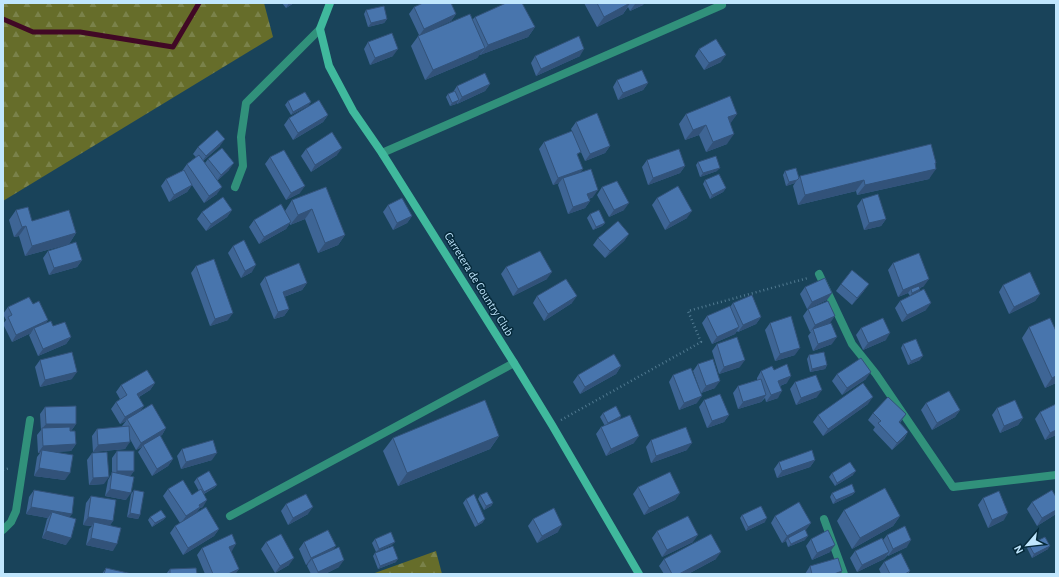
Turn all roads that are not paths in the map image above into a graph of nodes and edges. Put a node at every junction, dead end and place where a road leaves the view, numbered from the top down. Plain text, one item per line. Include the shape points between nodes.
1 (330, 3) edge
2 (722, 5) dead end
3 (320, 29) junction
4 (382, 153) junction
5 (235, 187) dead end
6 (819, 274) road end
7 (514, 363) junction
8 (30, 420) dead end
9 (1056, 474) edge
10 (230, 516) dead end
11 (824, 519) dead end
12 (3, 530) edge
13 (638, 574) edge
14 (844, 574) edge

1 - 3 street
2 - 4 street
3 - 4 street, Carretera de Country Club via 329,66 353,111
3 - 5 street via 246,103 241,138 243,166
4 - 7 street, Carretera de Country Club
6 - 9 street via 852,344 876,374 953,487
7 - 10 street
7 - 13 street, Carretera de Country Club
8 - 12 street via 16,511 11,522
11 - 14 street

